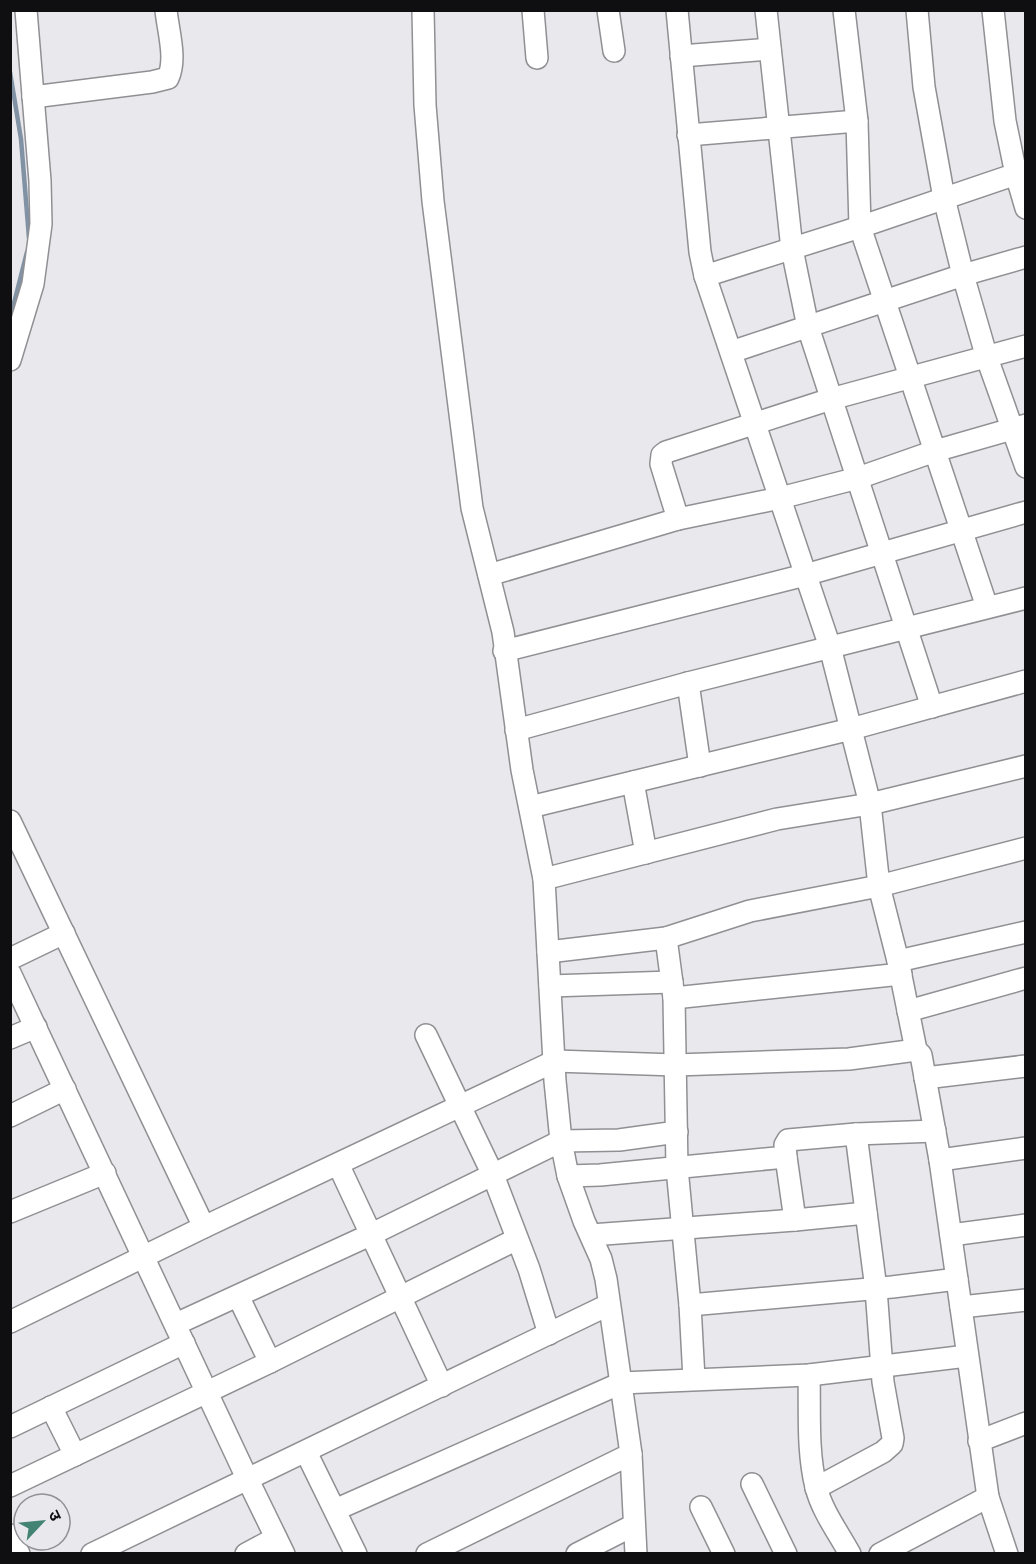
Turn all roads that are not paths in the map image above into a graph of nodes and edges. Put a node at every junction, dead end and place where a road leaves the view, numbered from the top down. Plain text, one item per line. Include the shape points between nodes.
1 (26, 10) edge
2 (166, 10) edge
3 (423, 10) edge
4 (533, 10) edge
5 (608, 10) edge
6 (677, 10) edge
7 (766, 10) edge
8 (844, 10) edge
9 (916, 10) edge
10 (993, 10) edge
11 (770, 49) junction
12 (614, 51) dead end
13 (681, 56) junction
14 (537, 58) dead end
15 (33, 97) junction
16 (857, 121) junction
17 (778, 128) junction
18 (688, 135) junction
19 (1021, 173) edge
20 (944, 198) junction
21 (1026, 208) edge
22 (860, 227) junction
23 (792, 249) junction
24 (1026, 257) edge
25 (963, 275) junction
26 (705, 276) junction
27 (885, 302) junction
28 (808, 327) junction
29 (1026, 346) edge
30 (731, 352) junction
31 (987, 358) junction
32 (10, 360) edge
33 (910, 379) junction
34 (831, 399) junction
35 (756, 423) junction
36 (1019, 427) edge
37 (935, 451) junction
38 (1026, 467) edge
39 (858, 478) junction
40 (780, 498) junction
41 (1026, 512) edge
42 (678, 519) junction
43 (962, 531) junction
44 (882, 553) junction
45 (489, 575) junction
46 (805, 575) junction
47 (1026, 598) edge
48 (987, 608) junction
49 (906, 628) junction
50 (830, 647) junction
51 (504, 651) junction
52 (1026, 681) edge
53 (688, 683) junction
54 (932, 707) junction
55 (851, 729) junction
56 (516, 730) junction
57 (700, 766) junction
58 (1026, 766) edge
59 (633, 782) junction
60 (870, 804) junction
61 (530, 807) junction
62 (10, 821) edge
63 (1026, 848) edge
64 (646, 853) junction
65 (18, 856) edge
66 (544, 879) junction
67 (879, 886) junction
68 (1026, 932) edge
69 (64, 933) junction
70 (666, 938) junction
71 (548, 952) junction
72 (10, 958) edge
73 (899, 968) junction
74 (10, 973) edge
75 (1026, 978) edge
76 (550, 986) junction
77 (673, 990) junction
78 (908, 1011) junction
79 (36, 1027) junction
80 (426, 1035) dead end
81 (10, 1038) edge
82 (916, 1050) junction
83 (555, 1061) junction
84 (676, 1065) junction
85 (1026, 1066) edge
86 (926, 1078) junction
87 (65, 1089) junction
88 (460, 1106) junction
89 (10, 1116) edge
90 (935, 1131) junction
91 (677, 1132) junction
92 (856, 1134) junction
93 (561, 1142) junction
94 (1026, 1148) edge
95 (786, 1157) junction
96 (940, 1160) junction
97 (339, 1164) junction
98 (677, 1168) junction
99 (105, 1173) junction
100 (493, 1175) junction
101 (568, 1176) junction
102 (10, 1212) edge
103 (866, 1213) junction
104 (795, 1220) junction
105 (1026, 1226) edge
106 (204, 1227) junction
107 (683, 1229) junction
108 (372, 1234) junction
109 (591, 1235) junction
110 (951, 1235) junction
111 (517, 1239) junction
112 (144, 1256) junction
113 (957, 1279) junction
114 (876, 1289) junction
115 (238, 1296) junction
116 (402, 1298) junction
117 (1026, 1300) edge
118 (608, 1305) junction
119 (690, 1305) junction
120 (961, 1307) junction
121 (10, 1322) edge
122 (180, 1333) junction
123 (549, 1334) junction
124 (967, 1356) junction
125 (270, 1362) junction
126 (881, 1366) junction
127 (809, 1374) junction
128 (694, 1379) junction
129 (621, 1383) junction
130 (442, 1386) junction
131 (207, 1392) junction
132 (51, 1407) junction
133 (10, 1427) edge
134 (1025, 1428) edge
135 (979, 1441) junction
136 (306, 1452) junction
137 (75, 1455) junction
138 (631, 1455) junction
139 (247, 1478) junction
140 (752, 1484) dead end
141 (10, 1485) edge
142 (816, 1488) junction
143 (988, 1497) junction
144 (701, 1507) dead end
145 (334, 1510) junction
146 (634, 1525) junction
147 (10, 1535) edge
148 (280, 1546) edge
149 (19, 1554) edge
150 (92, 1554) edge
151 (246, 1554) edge
152 (356, 1554) edge
153 (427, 1554) edge
154 (577, 1554) edge
155 (636, 1554) edge
156 (724, 1554) edge
157 (786, 1554) edge
158 (850, 1554) edge
159 (880, 1554) edge
160 (1007, 1554) edge

1 - 15 street
2 - 15 street via 172,61 168,78
3 - 45 street via 433,201 472,508
4 - 14 street
5 - 12 street
6 - 13 street
7 - 11 street
8 - 16 street
9 - 20 street via 924,87
10 - 19 street via 1005,121
11 - 13 street
11 - 17 street
13 - 18 street
15 - 32 street via 41,224 33,284
16 - 17 street
16 - 22 street
17 - 18 street
17 - 23 street
18 - 26 street
19 - 20 street
19 - 21 street
20 - 22 street
20 - 25 street
22 - 23 street
22 - 27 street
23 - 26 street
23 - 28 street
24 - 25 street
25 - 27 street
25 - 31 street
26 - 30 street
27 - 28 street
27 - 33 street
28 - 30 street
28 - 34 street
29 - 31 street
30 - 35 street
31 - 33 street
31 - 36 street
33 - 34 street
33 - 37 street
34 - 35 street
34 - 39 street
35 - 40 street
35 - 42 street via 662,456
36 - 37 street
36 - 38 street
37 - 39 street
37 - 43 street
39 - 40 street
39 - 44 street
40 - 42 street
40 - 46 street
41 - 43 street
42 - 45 street
43 - 44 street
43 - 48 street
44 - 46 street
44 - 49 street
45 - 51 street
46 - 50 street
46 - 51 street
47 - 48 street
48 - 49 street
49 - 50 street
49 - 54 street
50 - 53 street
50 - 55 street
51 - 56 street
52 - 54 street
53 - 56 street
53 - 57 street
54 - 55 street
55 - 57 street
55 - 60 street
56 - 61 street
57 - 59 street
58 - 60 street
59 - 61 street
59 - 64 street
60 - 64 street via 777,819
60 - 67 street
61 - 66 street
62 - 65 street
63 - 67 street
64 - 66 street
65 - 69 street
66 - 71 street
67 - 70 street via 750,911
67 - 73 street
68 - 73 street
69 - 72 street
69 - 106 street
70 - 71 street
70 - 77 street
71 - 76 street
73 - 77 street
73 - 78 street
74 - 79 street
75 - 78 street
76 - 77 street
76 - 83 street
77 - 84 street
78 - 82 street
79 - 81 street
79 - 87 street
80 - 88 street
82 - 84 street via 849,1059
82 - 86 street via 921,1055
83 - 84 street
83 - 88 street
83 - 93 street
84 - 91 street
85 - 86 street
86 - 90 street
87 - 89 street
87 - 99 street
88 - 97 street
88 - 100 street
90 - 92 street
90 - 96 street
91 - 93 street
91 - 98 street
92 - 95 street via 788,1140
92 - 103 street
93 - 100 street
93 - 101 street
94 - 96 street
95 - 98 street
95 - 104 street
96 - 110 street
97 - 106 street
97 - 108 street
98 - 101 street
98 - 107 street
99 - 102 street
99 - 112 street
100 - 108 street
100 - 111 street
101 - 109 street
103 - 104 street
103 - 114 street
104 - 107 street
105 - 110 street
106 - 112 street
107 - 109 street
107 - 119 street
108 - 115 street
108 - 116 street
109 - 118 street via 606,1280
110 - 113 street
111 - 116 street
111 - 123 street
112 - 121 street
112 - 122 street
113 - 114 street
113 - 120 street
114 - 119 street
114 - 126 street
115 - 122 street
115 - 125 street
116 - 125 street
116 - 130 street
117 - 120 street
118 - 123 street
118 - 129 street
119 - 128 street
120 - 124 street
122 - 131 street
122 - 132 street
123 - 130 street
124 - 126 street
124 - 135 street
125 - 131 street
126 - 127 street
126 - 142 street via 892,1444
127 - 128 street
127 - 142 street
128 - 129 street
129 - 138 street
129 - 145 street
130 - 136 street
131 - 137 street
131 - 139 street
132 - 133 street
132 - 137 street
134 - 135 street
135 - 143 street
136 - 139 street
136 - 145 street
137 - 141 street
138 - 146 street
138 - 153 street
139 - 148 street
139 - 150 street
140 - 157 street
142 - 158 street
143 - 159 street
143 - 160 street
144 - 156 street
145 - 152 street
146 - 154 street
146 - 155 street
147 - 149 street
148 - 151 street

